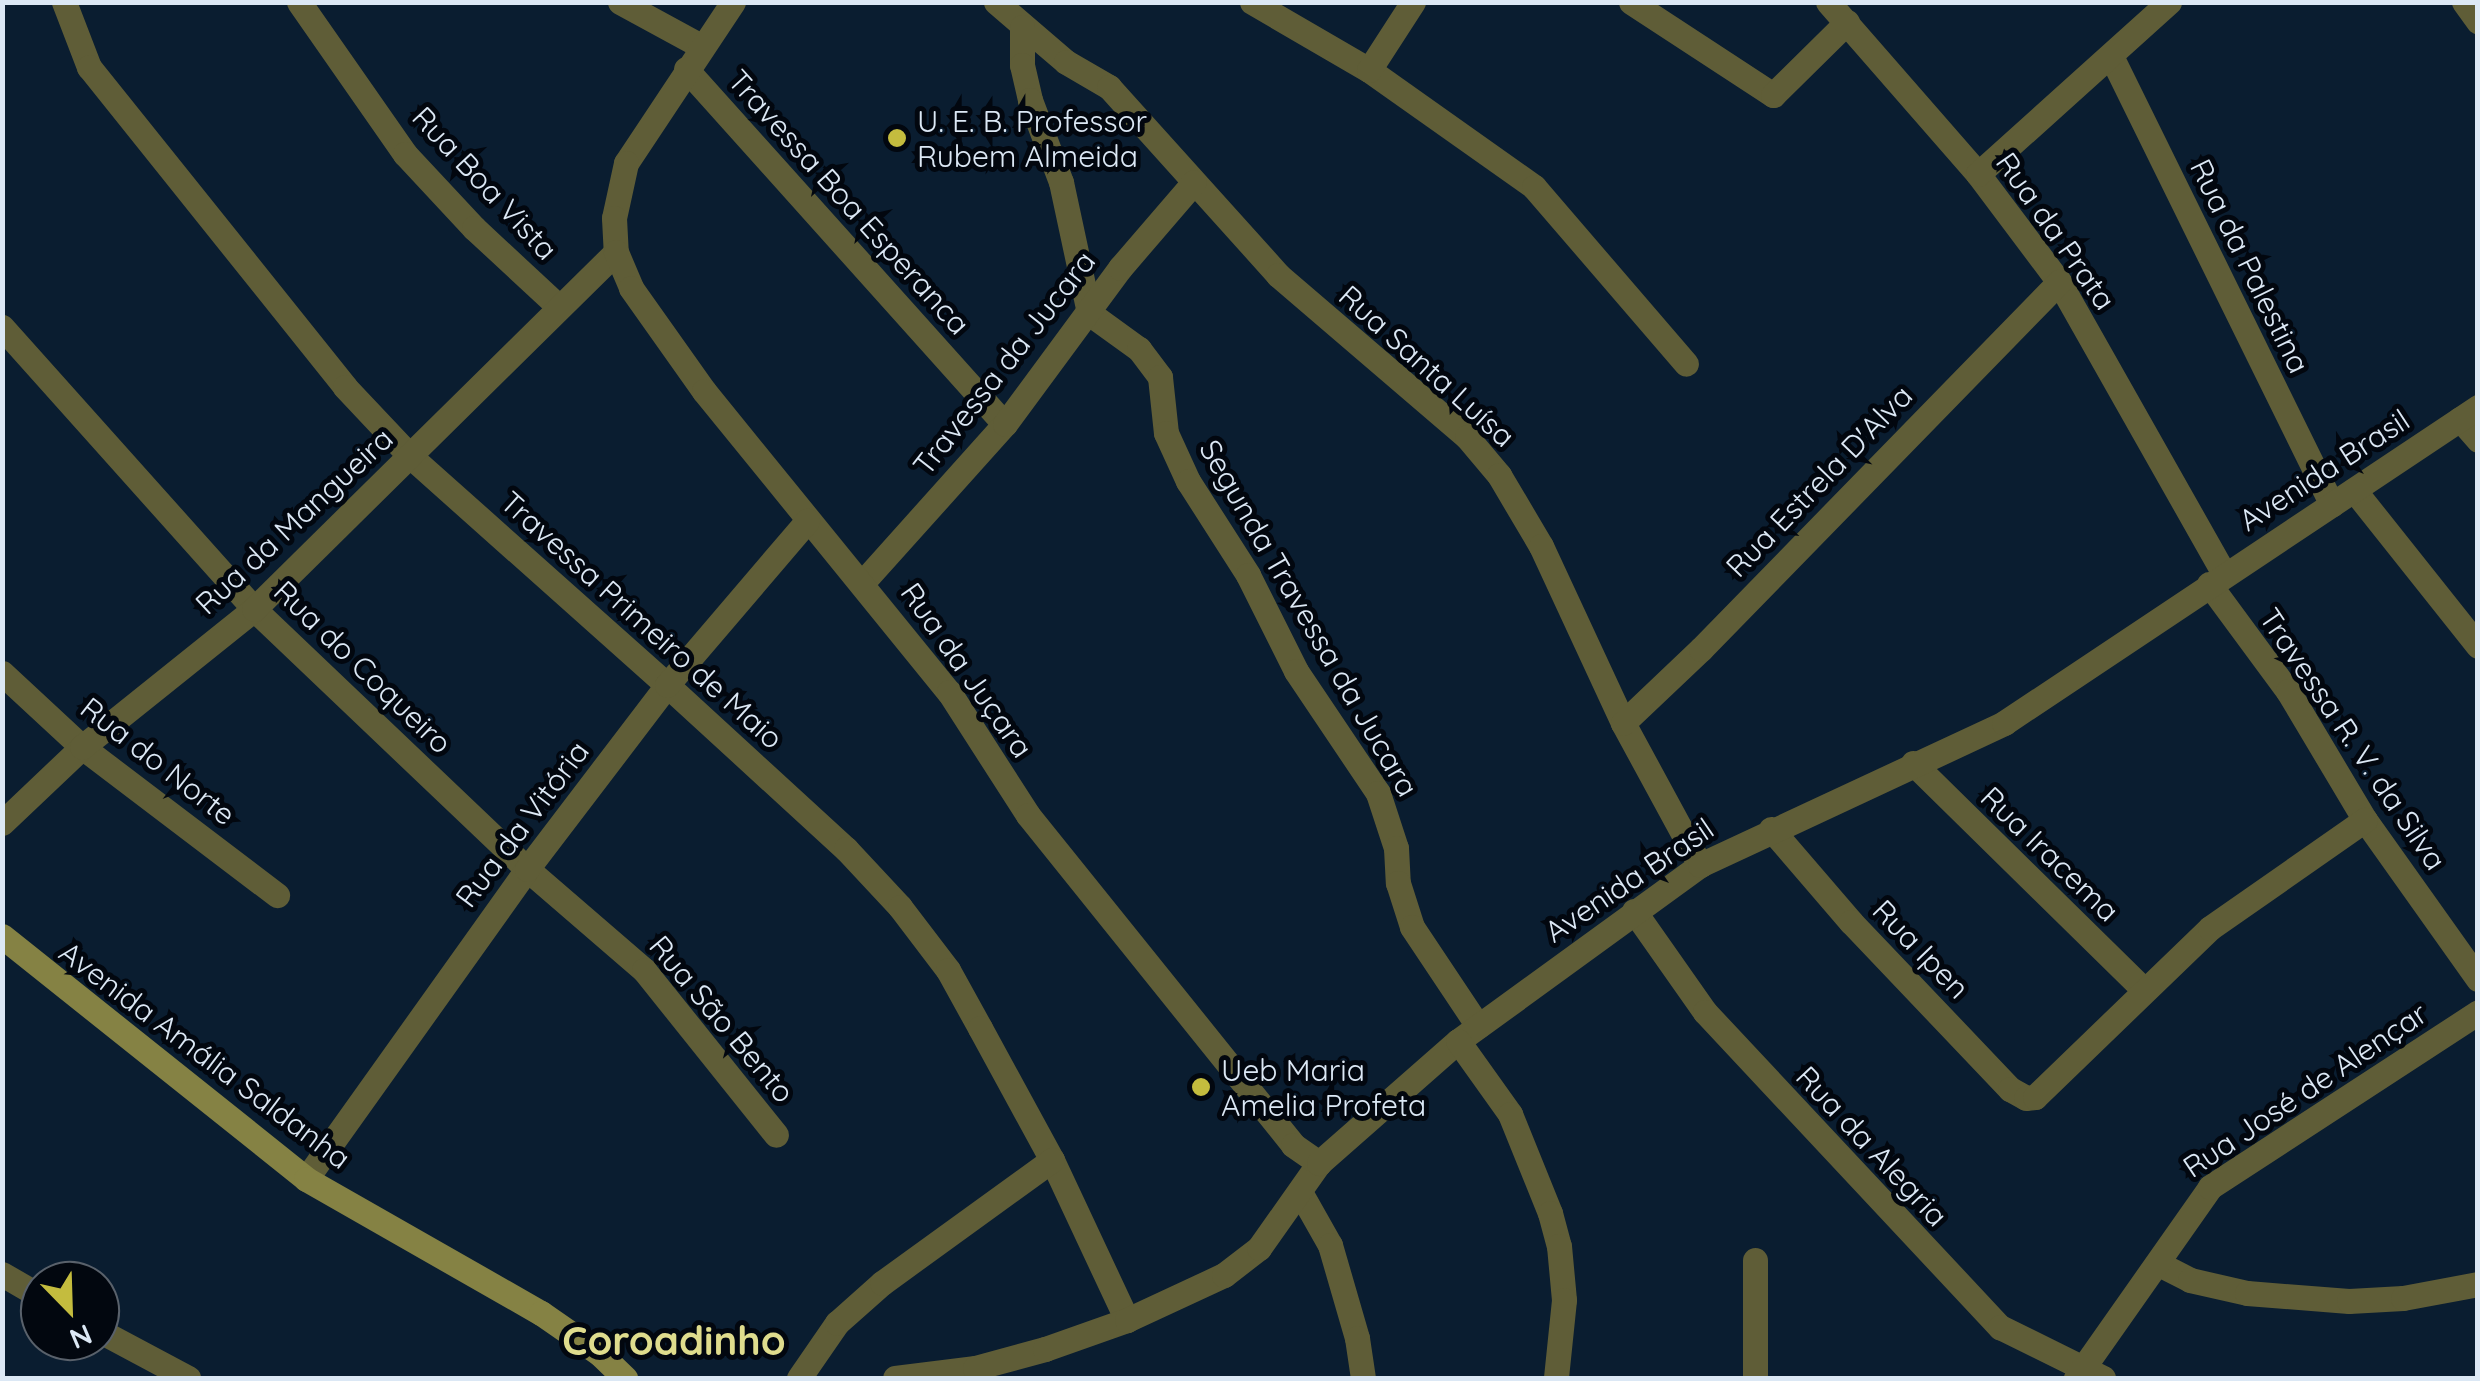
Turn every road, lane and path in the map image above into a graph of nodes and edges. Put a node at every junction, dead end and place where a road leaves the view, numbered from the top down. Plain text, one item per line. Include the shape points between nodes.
1 (299, 2) edge
2 (620, 2) edge
3 (732, 2) edge
4 (996, 2) edge
5 (1252, 2) edge
6 (1414, 2) edge
7 (1631, 2) edge
8 (1828, 2) edge
9 (2169, 2) edge
10 (2464, 2) edge
11 (66, 3) edge
12 (1847, 22) junction
13 (2478, 22) edge
14 (1022, 27) junction
15 (702, 46) junction
16 (2110, 56) junction
17 (686, 70) junction
18 (1369, 70) junction
19 (1978, 174) junction
20 (1194, 182) junction
21 (616, 252) junction
22 (2060, 282) junction
23 (560, 306) junction
24 (1089, 313) junction
25 (2, 326) edge
26 (1686, 364) dead end
27 (2469, 413) edge
28 (1005, 424) junction
29 (2478, 440) edge
30 (410, 456) junction
31 (2354, 490) junction
32 (2332, 505) junction
33 (807, 522) junction
34 (2216, 579) junction
35 (863, 582) junction
36 (254, 608) junction
37 (2478, 646) edge
38 (2, 673) edge
39 (668, 684) junction
40 (1622, 723) junction
41 (82, 747) junction
42 (1912, 764) junction
43 (2365, 820) junction
44 (2, 823) edge
45 (1770, 829) junction
46 (1700, 865) junction
47 (527, 869) junction
48 (278, 895) dead end
49 (1634, 911) junction
50 (2, 936) edge
51 (2478, 979) edge
52 (2144, 990) junction
53 (2478, 1012) edge
54 (1468, 1034) junction
55 (776, 1134) dead end
56 (1052, 1160) junction
57 (1318, 1163) junction
58 (306, 1180) junction
59 (1300, 1192) junction
60 (1756, 1260) dead end
61 (2159, 1264) junction
62 (2478, 1284) edge
63 (1127, 1320) junction
64 (120, 1342) edge
65 (2086, 1376) edge
66 (188, 1378) edge
67 (625, 1378) edge
68 (799, 1378) edge
69 (895, 1378) edge
70 (1362, 1378) edge
71 (1556, 1378) edge
72 (1755, 1378) edge

1 - 23 street, Rua Boa Vista via 405,154
2 - 15 street, Travessa Boa Esperanca
3 - 15 street
4 - 14 street, Rua Santa Luísa
5 - 18 street
6 - 18 street
7 - 12 street via 1773,95
8 - 12 street, Rua da Prata
9 - 16 street
10 - 13 street
11 - 30 street, Travessa Primeiro de Maio via 89,67 158,159
12 - 19 street, Rua da Prata
14 - 20 street, Rua Santa Luísa via 1108,87
14 - 24 street via 1030,100 1061,182
15 - 17 street
16 - 19 street
16 - 32 street, Rua da Palestina
17 - 21 street, Rua da Juçara via 626,162 616,190
17 - 28 street, Travessa Boa Esperanca
18 - 26 street via 1534,187
19 - 22 street, Rua da Prata
20 - 24 street, Travessa da Jucara
20 - 40 street, Rua Santa Luísa via 1278,275 1467,437 1499,475 1541,546
21 - 23 street, Rua da Mangueira
21 - 33 street, Rua da Juçara via 631,288
22 - 34 street, Rua da Prata
22 - 40 street, Rua Estrela D'Alva
23 - 30 street, Rua da Mangueira
24 - 28 street, Travessa da Jucara
24 - 54 street, Segunda Travessa da Jucara via 1139,349 1160,377 1166,432 1188,481 1248,575 1296,671 1378,793 1412,927
25 - 36 street, Rua do Coqueiro
27 - 29 street
27 - 31 street, Avenida Brasil
28 - 35 street, Travessa da Jucara
30 - 36 street, Rua da Mangueira
30 - 39 street, Travessa Primeiro de Maio
31 - 32 street, Avenida Brasil
31 - 37 street
32 - 34 street, Avenida Brasil
33 - 35 street, Rua da Juçara
33 - 39 street, Rua da Vitória
34 - 42 street, Avenida Brasil via 2035,704
34 - 43 street, Travessa R. V. da Silva
35 - 57 street, Rua da Juçara via 948,692 1028,815 1293,1145
36 - 41 street, Rua da Mangueira
36 - 47 street, Rua do Coqueiro
38 - 41 street, Rua do Norte
39 - 47 street, Rua da Vitória
39 - 56 street, Travessa Primeiro de Maio via 900,906 948,970
40 - 46 street, Rua Santa Luísa
41 - 44 street, Rua da Mangueira
41 - 48 street, Rua do Norte
42 - 45 street, Avenida Brasil
42 - 52 street, Rua Iracema
43 - 51 street, Travessa R. V. da Silva
43 - 52 street via 2210,928
45 - 46 street, Avenida Brasil
45 - 52 street, Rua Ipen via 1850,922 2026,1098
46 - 49 street, Avenida Brasil
47 - 55 street, Rua São Bento via 644,970
47 - 58 street, Rua da Vitória
49 - 54 street, Avenida Brasil
49 - 65 street, Rua da Alegria via 1705,1012 1924,1250 2000,1327
50 - 58 main road, Avenida Amália Saldanha
53 - 61 street, Rua José de Alençar via 2210,1187
54 - 57 street, Avenida Brasil
54 - 71 street, Segunda Travessa da Jucara via 1510,1114 1559,1246 1564,1300
56 - 63 street, Travessa Primeiro de Maio
56 - 68 street via 882,1283 837,1323
57 - 59 street, Avenida Brasil
58 - 67 main road, Avenida Amália Saldanha via 541,1313
59 - 63 street, Avenida Brasil via 1259,1248 1224,1275
59 - 70 street via 1330,1245
60 - 72 street
61 - 62 street via 2190,1280 2247,1293 2349,1301
61 - 65 street, Rua José de Alençar
63 - 69 street, Avenida Brasil via 975,1368
64 - 66 street

